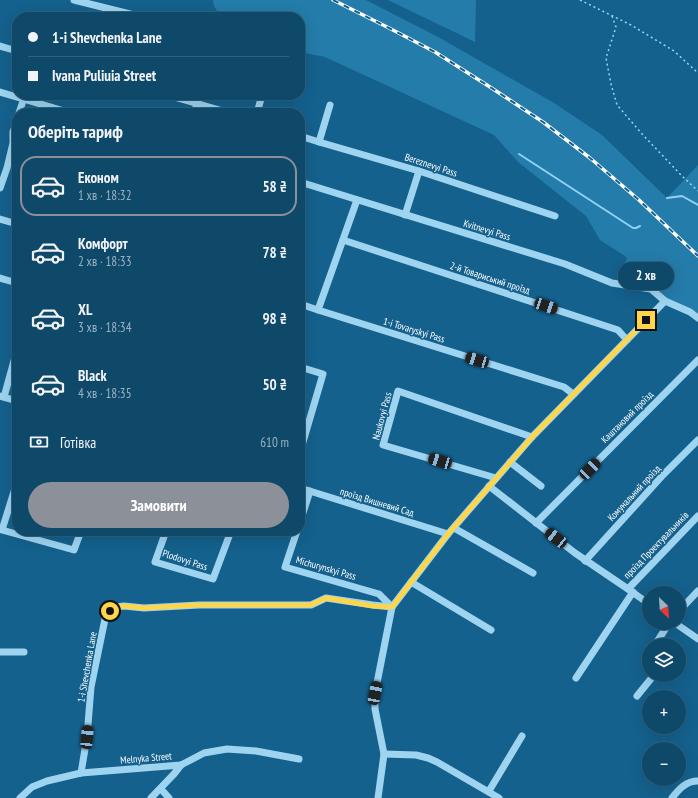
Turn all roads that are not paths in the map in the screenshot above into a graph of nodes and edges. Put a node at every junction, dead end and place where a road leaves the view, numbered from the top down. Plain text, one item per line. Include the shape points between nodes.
1 (74, 0) edge
2 (122, 12) edge
3 (0, 46) edge
4 (12, 50) edge
5 (0, 92) edge
6 (12, 95) edge
7 (30, 100) edge
8 (184, 100) edge
9 (198, 100) edge
10 (197, 104) junction
11 (330, 105) dead end
12 (55, 108) edge
13 (196, 108) edge
14 (212, 108) edge
15 (305, 138) edge
16 (319, 142) junction
17 (12, 154) edge
18 (419, 172) junction
19 (305, 184) edge
20 (0, 188) edge
21 (357, 200) junction
22 (405, 215) junction
23 (555, 216) dead end
24 (0, 219) edge
25 (12, 223) edge
26 (342, 240) junction
27 (0, 278) edge
28 (12, 282) edge
29 (665, 301) junction
30 (305, 306) edge
31 (318, 310) junction
32 (698, 318) edge
33 (627, 340) junction
34 (698, 360) edge
35 (12, 366) edge
36 (305, 369) edge
37 (573, 394) junction
38 (2, 397) edge
39 (12, 400) edge
40 (305, 435) edge
41 (532, 437) junction
42 (698, 440) edge
43 (510, 462) junction
44 (496, 478) junction
45 (489, 486) junction
46 (541, 486) dead end
47 (305, 490) edge
48 (310, 491) junction
49 (12, 498) edge
50 (305, 506) edge
51 (698, 516) edge
52 (536, 523) junction
53 (454, 528) junction
54 (12, 533) edge
55 (448, 534) junction
56 (24, 536) edge
57 (79, 536) edge
58 (164, 536) edge
59 (229, 536) edge
60 (295, 536) edge
61 (585, 561) junction
62 (533, 573) dead end
63 (411, 582) junction
64 (631, 591) junction
65 (698, 591) edge
66 (642, 599) edge
67 (686, 604) edge
68 (392, 607) junction
69 (491, 630) dead end
70 (684, 630) edge
71 (698, 640) edge
72 (0, 652) edge
73 (24, 652) dead end
74 (576, 678) dead end
75 (649, 682) edge
76 (638, 696) dead end
77 (522, 736) dead end
78 (384, 754) junction
79 (299, 759) dead end
80 (181, 765) junction
81 (81, 773) junction
82 (698, 781) edge
83 (161, 789) junction
84 (489, 791) junction
85 (20, 798) edge
86 (151, 798) edge
87 (169, 798) edge
88 (378, 798) edge
89 (499, 798) edge
90 (672, 798) edge

1 - 2 street
3 - 4 street
5 - 6 street
7 - 12 street
8 - 10 street
9 - 10 street
10 - 13 street
10 - 14 street
11 - 16 street
15 - 16 street, Bereznevyi Pass
16 - 18 street, Bereznevyi Pass
17 - 20 street
18 - 22 street
18 - 23 street, Bereznevyi Pass
19 - 21 street, Kvitnevyi Pass
21 - 22 street, Kvitnevyi Pass
21 - 26 street
22 - 29 street, Kvitnevyi Pass via 565,264 612,283 651,289
24 - 25 street
26 - 31 street
26 - 33 street, 2-й Товариський проїзд via 618,330
27 - 28 street
29 - 32 street, Kvitnevyi Pass
29 - 33 street
30 - 31 street, 1-i Tovaryskyi Pass
31 - 37 street, 1-i Tovaryskyi Pass via 564,387
33 - 37 street
34 - 52 street, Каштановий проїзд
35 - 38 street
36 - 40 street via 323,374
37 - 41 street
38 - 39 street
41 - 43 street
41 - 44 street, Naukovyi Pass via 398,391 383,445
42 - 61 street, Комунальний проїзд
43 - 44 street
43 - 46 street
44 - 45 street
45 - 52 street
45 - 53 street
47 - 48 street, проїзд Вишневий Сад
48 - 50 street
48 - 55 street, проїзд Вишневий Сад
49 - 54 street via 2,530
51 - 64 street, проїзд Проектувальників
52 - 61 street
53 - 55 street
53 - 62 street
55 - 63 street
56 - 57 street via 74,550
58 - 59 street, Plodovyi Pass via 155,562 213,579
60 - 68 street, Michurynskyi Pass via 285,567 379,594
61 - 64 street
63 - 68 street
63 - 69 street
64 - 66 street
64 - 74 street, проїзд Проектувальників
65 - 67 street
68 - 78 street via 375,693 375,709
68 - 81 street, 1-i Shevchenka Lane via 326,598 311,605 116,607 110,611 106,619 91,687
70 - 71 street
72 - 73 street
75 - 76 street
77 - 84 street
78 - 84 street via 428,758
78 - 88 street
79 - 80 street, Melnyka Street via 256,751 227,749 204,753
80 - 81 street, Melnyka Street
80 - 83 street
81 - 85 street, Melnyka Street via 32,787
82 - 90 street via 679,788
83 - 86 street
83 - 87 street
84 - 89 street

